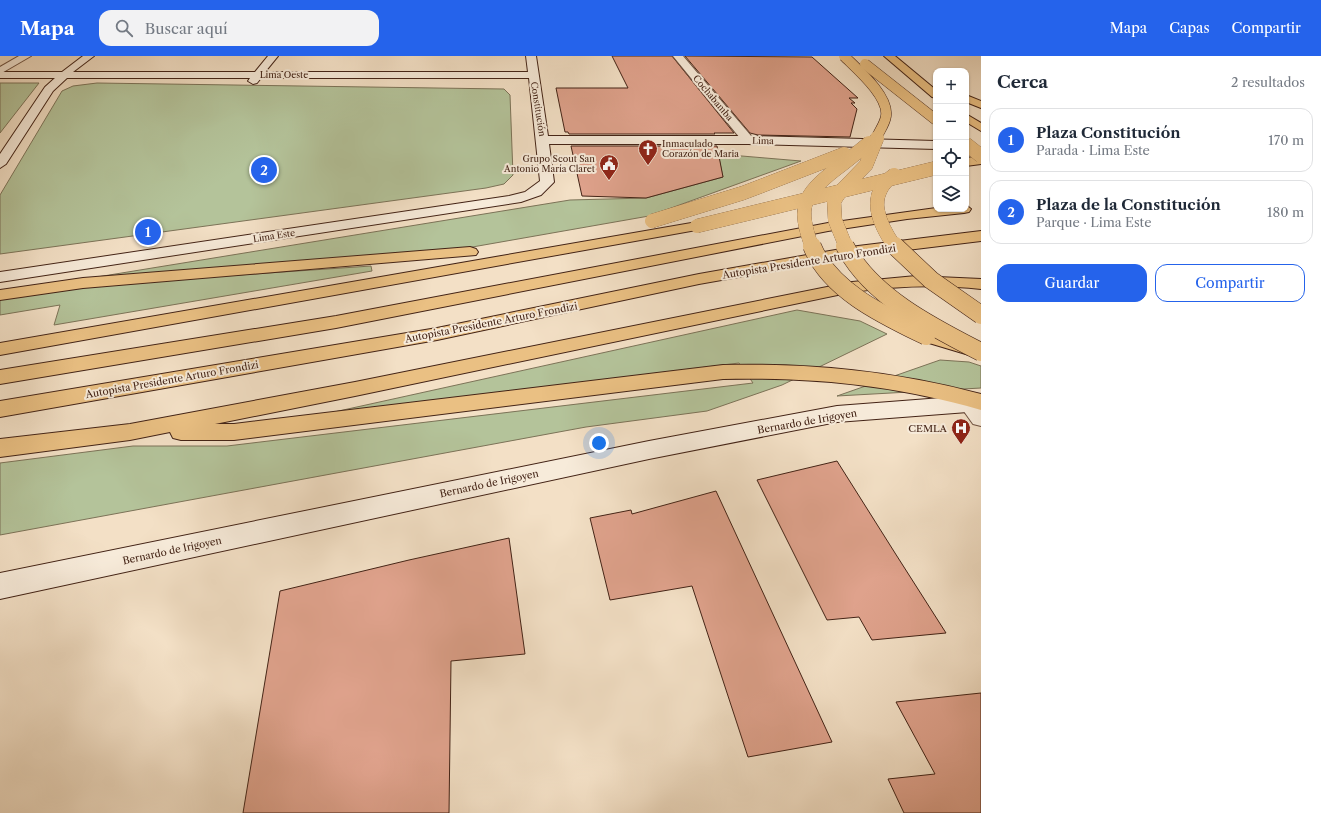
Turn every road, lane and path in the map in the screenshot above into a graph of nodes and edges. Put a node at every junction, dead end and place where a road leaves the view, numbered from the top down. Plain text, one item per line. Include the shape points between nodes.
1 (26, 56) edge
2 (89, 56) edge
3 (273, 56) edge
4 (531, 56) edge
5 (678, 56) edge
6 (844, 56) edge
7 (855, 56) edge
8 (889, 56) edge
9 (893, 56) edge
10 (0, 71) edge
11 (0, 75) edge
12 (533, 75) junction
13 (61, 77) junction
14 (255, 78) junction
15 (498, 81) junction
16 (933, 82) edge
17 (528, 88) junction
18 (933, 93) edge
19 (969, 99) edge
20 (981, 105) edge
21 (969, 106) edge
22 (981, 112) edge
23 (933, 118) edge
24 (969, 119) edge
25 (981, 128) edge
26 (873, 139) junction
27 (543, 140) junction
28 (748, 140) junction
29 (933, 145) edge
30 (969, 145) edge
31 (981, 146) edge
32 (969, 147) edge
33 (969, 155) edge
34 (981, 155) edge
35 (981, 160) edge
36 (969, 162) edge
37 (0, 164) edge
38 (931, 165) edge
39 (545, 186) joint
40 (981, 208) edge
41 (969, 209) edge
42 (936, 212) edge
43 (981, 236) edge
44 (517, 247) junction
45 (0, 277) edge
46 (981, 284) edge
47 (0, 295) edge
48 (981, 315) edge
49 (98, 328) junction
50 (0, 341) edge
51 (0, 349) edge
52 (981, 352) edge
53 (0, 377) edge
54 (978, 407) edge
55 (0, 409) edge
56 (130, 432) junction
57 (10, 447) edge
58 (0, 586) edge

1 - 10 main road
2 - 13 main road
3 - 14 main road
4 - 12 main road, Constitución
5 - 28 main road, Cochabamba
6 - 26 highway, bridge via 873,87 886,109 885,122
7 - 23 highway, bridge
8 - 18 highway
9 - 16 highway
11 - 13 main road, Lima Oeste
12 - 14 main road, Lima Oeste
12 - 15 main road, Lima Oeste
12 - 17 main road, Constitución
13 - 14 main road, Lima Oeste
13 - 37 main road via 49,89
14 - 15 main road, Lima Oeste
15 - 17 main road, Lima Oeste
17 - 27 main road, Constitución
19 - 20 highway
21 - 22 highway
24 - 25 highway
26 - 44 highway, bridge via 750,191 705,206 652,221
26 - 52 highway, bridge via 867,164 839,192 834,202 834,218 844,245 890,297 943,332
26 - 52 highway, bridge via 822,180 810,193 804,208 807,233 821,260 843,286 868,305 926,336
27 - 28 main road, Lima
27 - 39 main road, Constitución via 547,182
28 - 29 main road, Lima
30 - 31 main road
32 - 34 highway, bridge
33 - 34 highway
35 - 36 highway
38 - 48 highway, bridge via 904,170 886,181 876,200 877,214 884,230 916,268 944,291
38 - 49 highway, bridge via 697,226
39 - 45 main road, Lima Este via 514,200
40 - 41 highway
42 - 53 highway via 828,227 447,302
43 - 55 highway, Autopista Presidente Arturo Frondizi via 858,251 714,277 437,334
44 - 47 highway via 83,283
44 - 49 highway
46 - 56 highway via 918,280 852,288
49 - 50 highway
49 - 51 highway
54 - 56 highway via 925,388 861,376 777,370 723,372 234,432
54 - 58 main road, Bernardo de Irigoyen via 837,414 634,453
56 - 57 highway

